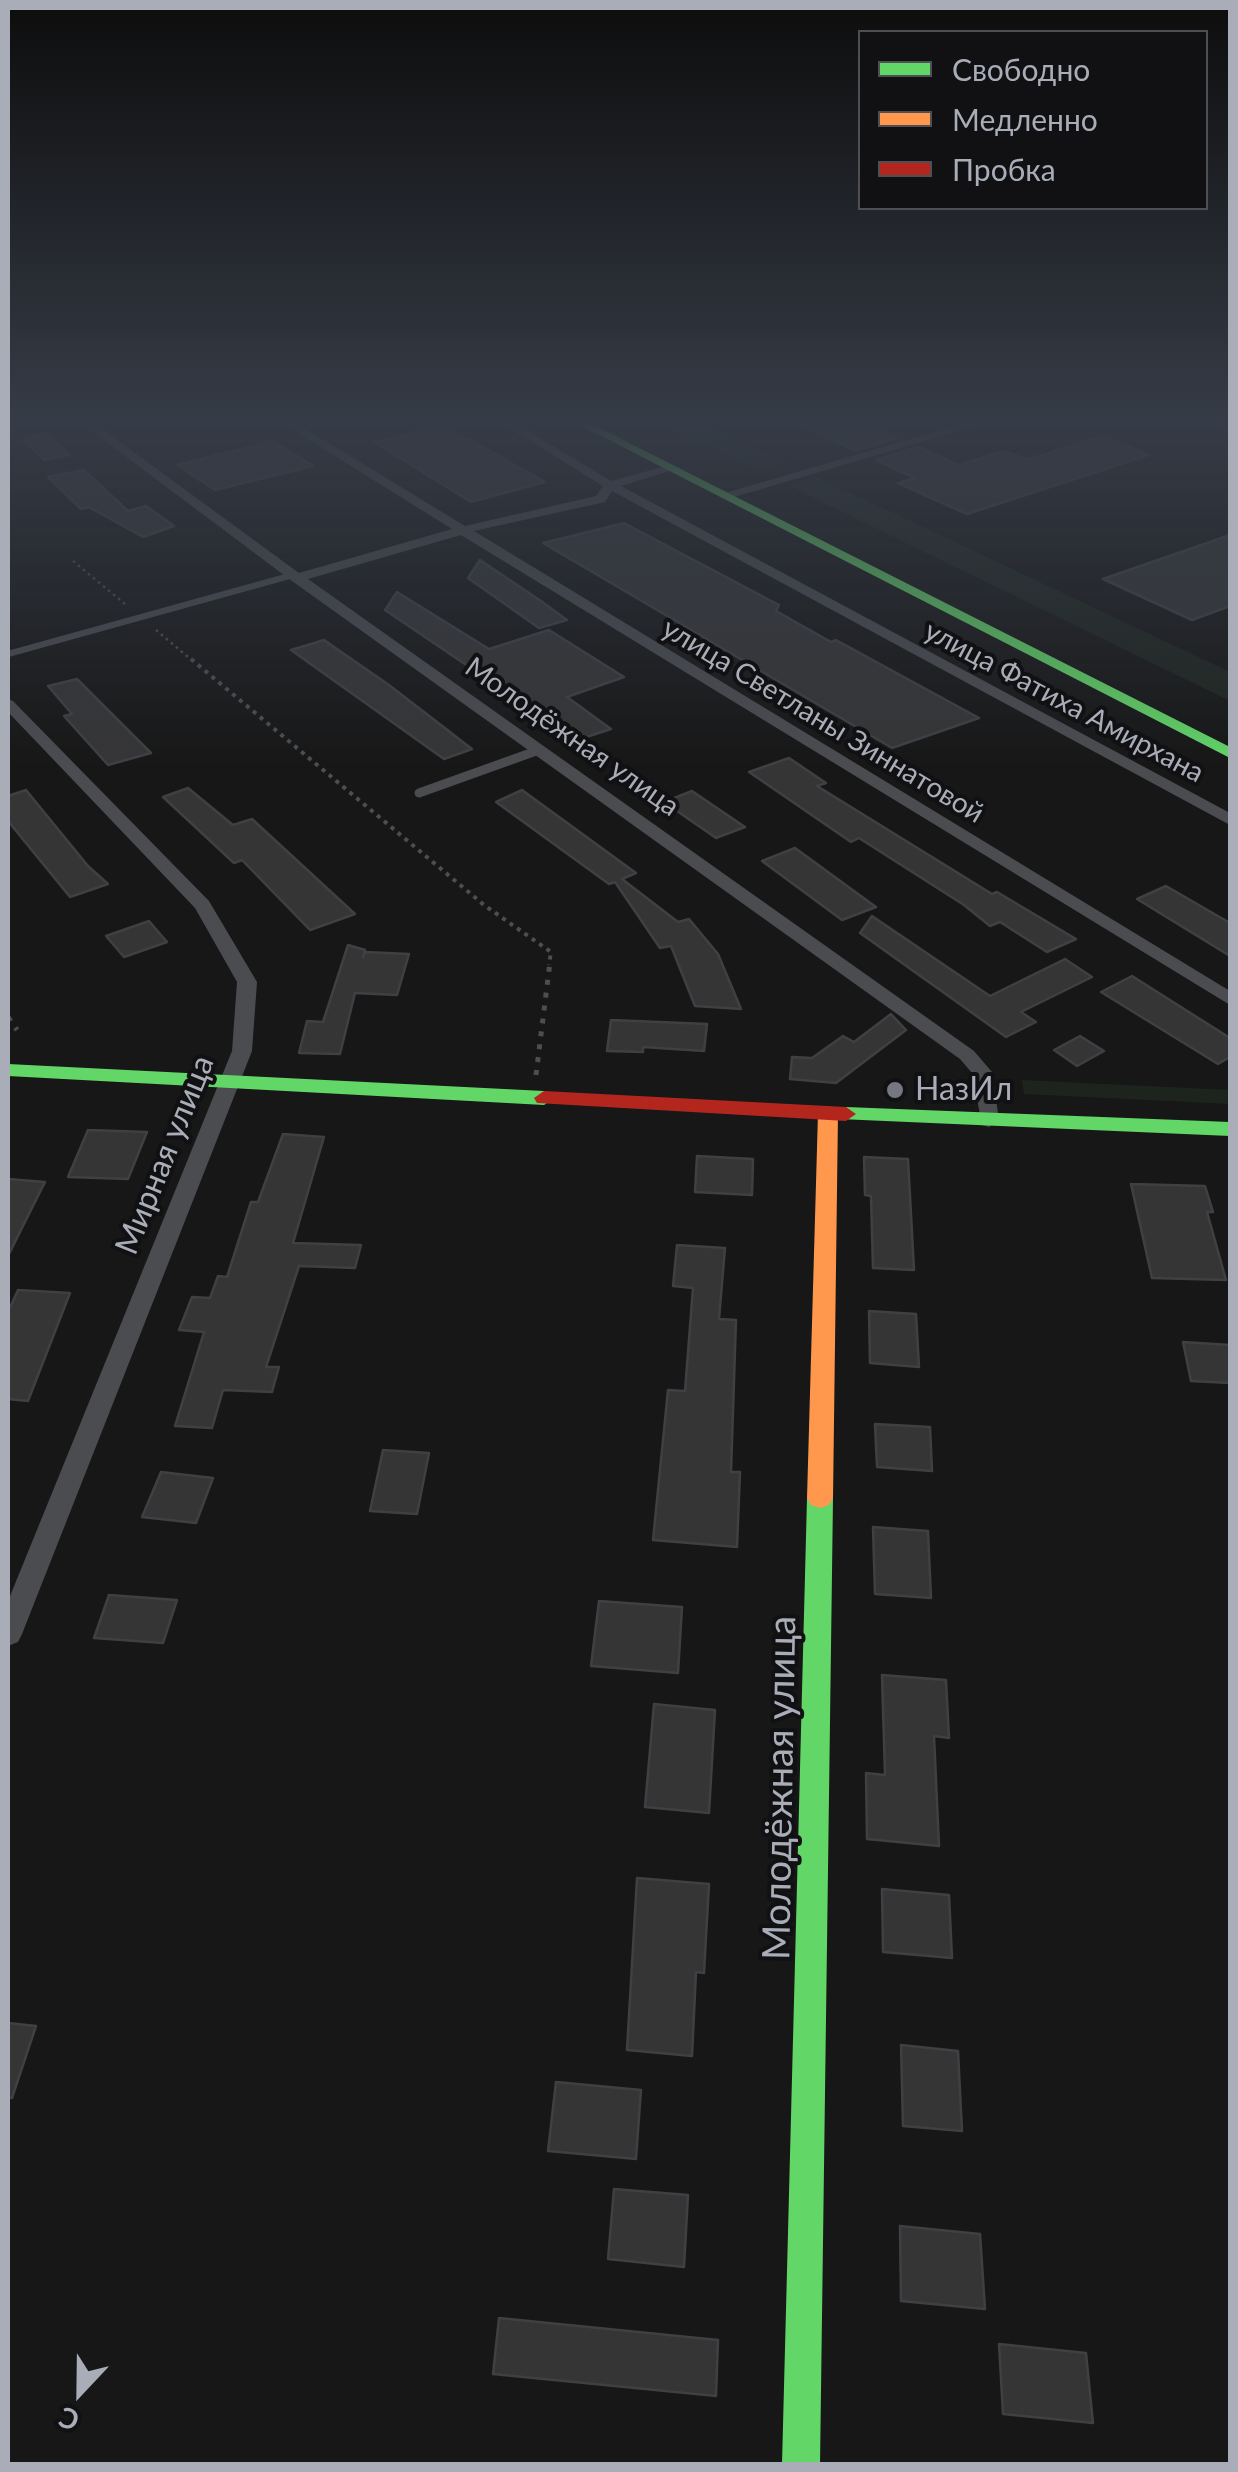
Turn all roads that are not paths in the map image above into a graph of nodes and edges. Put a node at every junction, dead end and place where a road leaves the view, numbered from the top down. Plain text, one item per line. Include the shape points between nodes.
1 (244, 538) edge
2 (432, 538) edge
3 (477, 538) edge
4 (707, 538) edge
5 (809, 538) edge
6 (295, 576) junction
7 (8, 654) edge
8 (8, 704) edge
9 (539, 750) junction
10 (1230, 753) edge
11 (419, 792) dead end
12 (1230, 820) edge
13 (1230, 998) edge
14 (8, 1070) edge
15 (231, 1080) junction
16 (828, 1114) junction
17 (989, 1120) junction
18 (1230, 1130) edge
19 (8, 1634) edge
20 (802, 2464) edge

1 - 6 street, Молодёжная улица
2 - 6 street
3 - 13 street, улица Светланы Зиннатовой
4 - 12 street, улица Фатиха Амирхана
5 - 10 street
6 - 7 lane
6 - 9 street, Молодёжная улица
8 - 15 street, Мирная улица via 204,906 247,982 242,1051
9 - 11 lane
9 - 17 street, Молодёжная улица via 967,1055 982,1072
14 - 15 street
15 - 16 street
15 - 19 street, Мирная улица
16 - 17 street
16 - 20 street, Молодёжная улица
17 - 18 street

